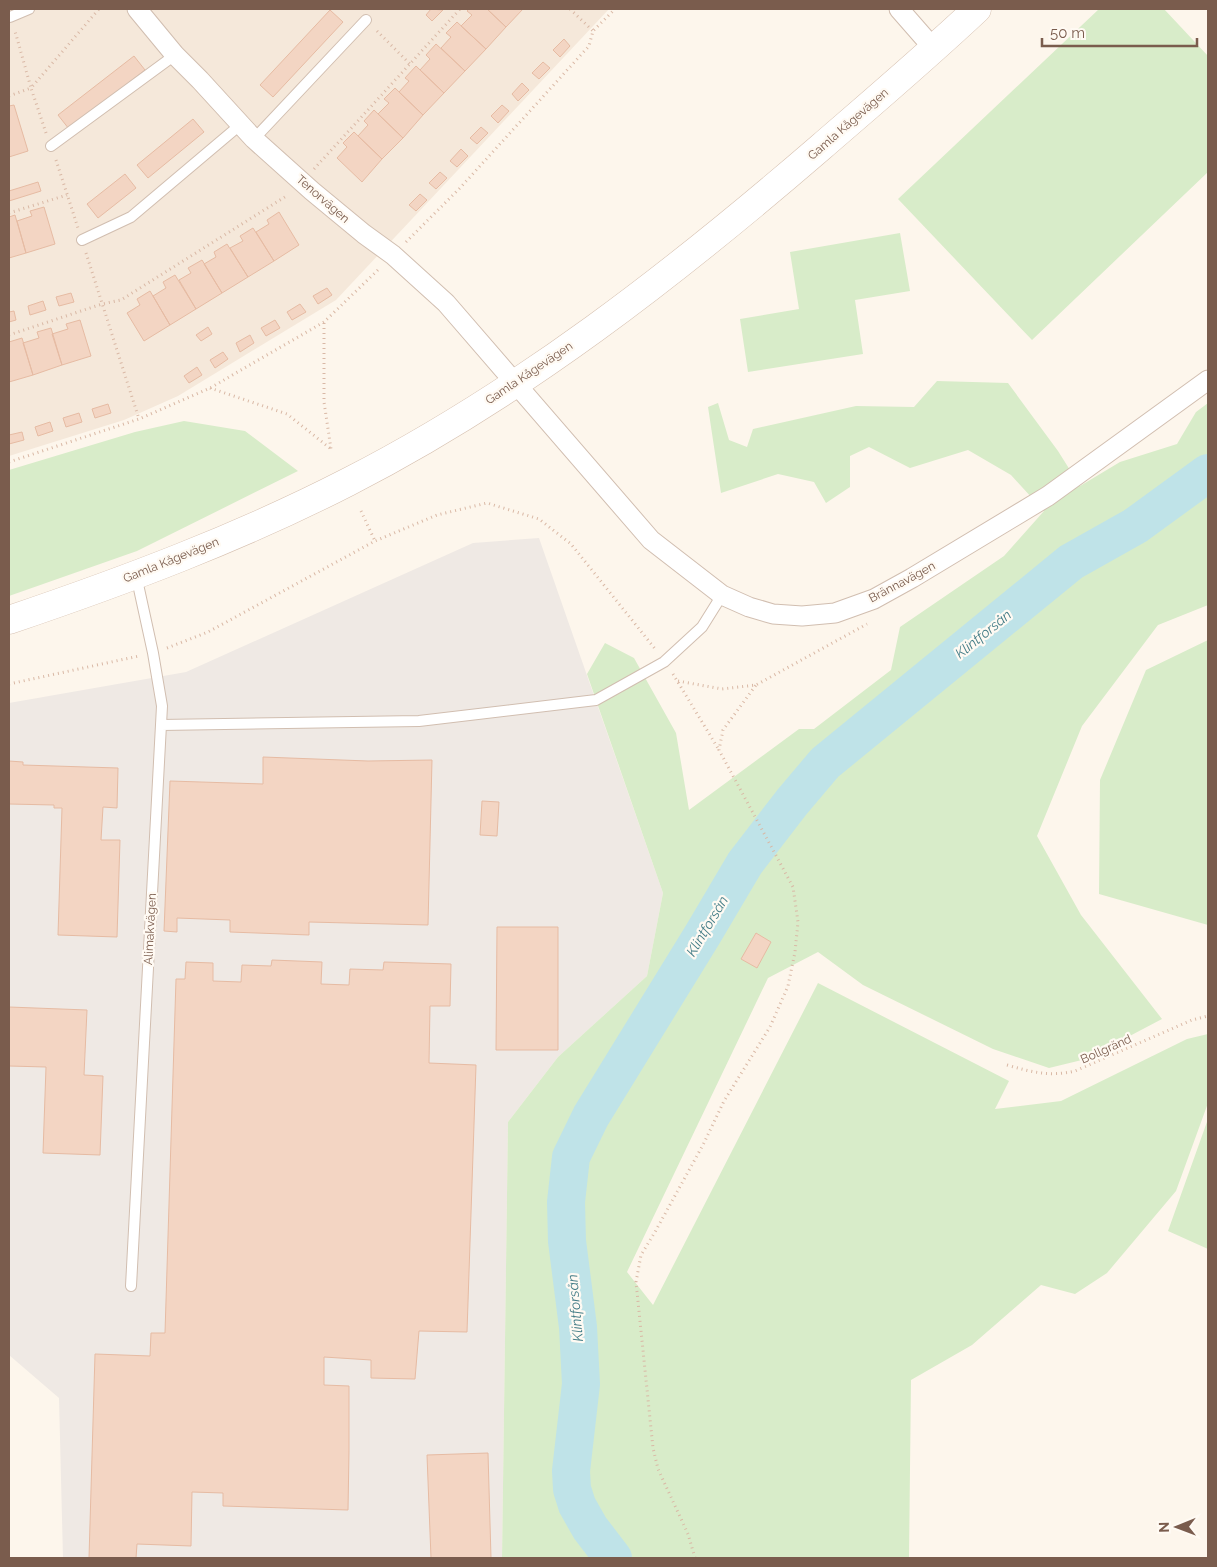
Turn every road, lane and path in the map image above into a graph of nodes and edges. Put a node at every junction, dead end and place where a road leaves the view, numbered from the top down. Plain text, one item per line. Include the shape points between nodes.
1 (29, 9) edge
2 (99, 9) edge
3 (137, 9) edge
4 (460, 9) edge
5 (570, 9) edge
6 (615, 9) edge
7 (899, 9) edge
8 (977, 9) edge
9 (10, 17) joint
10 (366, 20) joint
11 (593, 31) junction
12 (934, 49) junction
13 (175, 56) junction
14 (410, 64) junction
15 (31, 88) junction
16 (9, 96) edge
17 (240, 125) junction
18 (254, 139) junction
19 (51, 146) junction
20 (302, 181) junction
21 (67, 195) junction
22 (9, 213) edge
23 (82, 240) junction
24 (393, 255) junction
25 (102, 304) junction
26 (324, 322) junction
27 (9, 335) edge
28 (1208, 380) edge
29 (516, 383) junction
30 (210, 388) junction
31 (139, 419) junction
32 (9, 462) edge
33 (361, 511) dead end
34 (375, 541) junction
35 (136, 574) junction
36 (722, 595) junction
37 (9, 620) edge
38 (653, 647) dead end
39 (153, 653) junction
40 (9, 684) edge
41 (161, 725) junction
42 (719, 750) junction
43 (1208, 1016) edge
44 (1007, 1065) dead end
45 (130, 1286) dead end
46 (695, 1558) edge

1 - 9 lane
2 - 15 path
3 - 13 street, Tenorvägen
4 - 14 path
5 - 11 path
6 - 11 path
7 - 12 street
8 - 12 street, Gamla Kågevägen
9 - 15 path
10 - 14 path
10 - 18 lane
11 - 24 path via 589,46 460,188
12 - 29 street, Gamla Kågevägen via 754,205 641,294
13 - 17 street, Tenorvägen
13 - 19 lane
14 - 20 path
15 - 16 path
15 - 19 path
17 - 18 street, Tenorvägen
17 - 23 lane via 130,217
18 - 20 street, Tenorvägen
19 - 21 path
20 - 24 street, Tenorvägen
20 - 25 path via 287,196 121,300
21 - 22 path
21 - 23 path
23 - 25 path
24 - 26 path
24 - 29 street, Tenorvägen via 446,303
25 - 27 path
25 - 31 path
26 - 30 path
26 - 30 path via 324,402 330,449 287,414
28 - 36 street, Brännavägen via 1048,496 874,599 835,612 802,616 773,614
29 - 35 street, Gamla Kågevägen via 431,436 348,482 197,551
29 - 36 street, Brännavägen via 651,540
30 - 31 path
31 - 32 path
33 - 34 path
34 - 38 path via 437,516 488,503 539,519 571,544
34 - 39 path via 208,632
35 - 37 street, Gamla Kågevägen
35 - 39 lane, Alimakvägen
36 - 41 lane via 702,627 664,662 596,700 419,721
39 - 40 path
39 - 41 lane, Alimakvägen via 162,706
41 - 45 lane, Alimakvägen
42 - 42 path via 682,689 678,681 722,689 756,685 723,730
42 - 46 path via 793,887 798,922 788,986 770,1026 724,1101 641,1256 636,1282 653,1448 658,1469 688,1534
43 - 44 path, Bollgränd via 1192,1020 1075,1072 1042,1074

